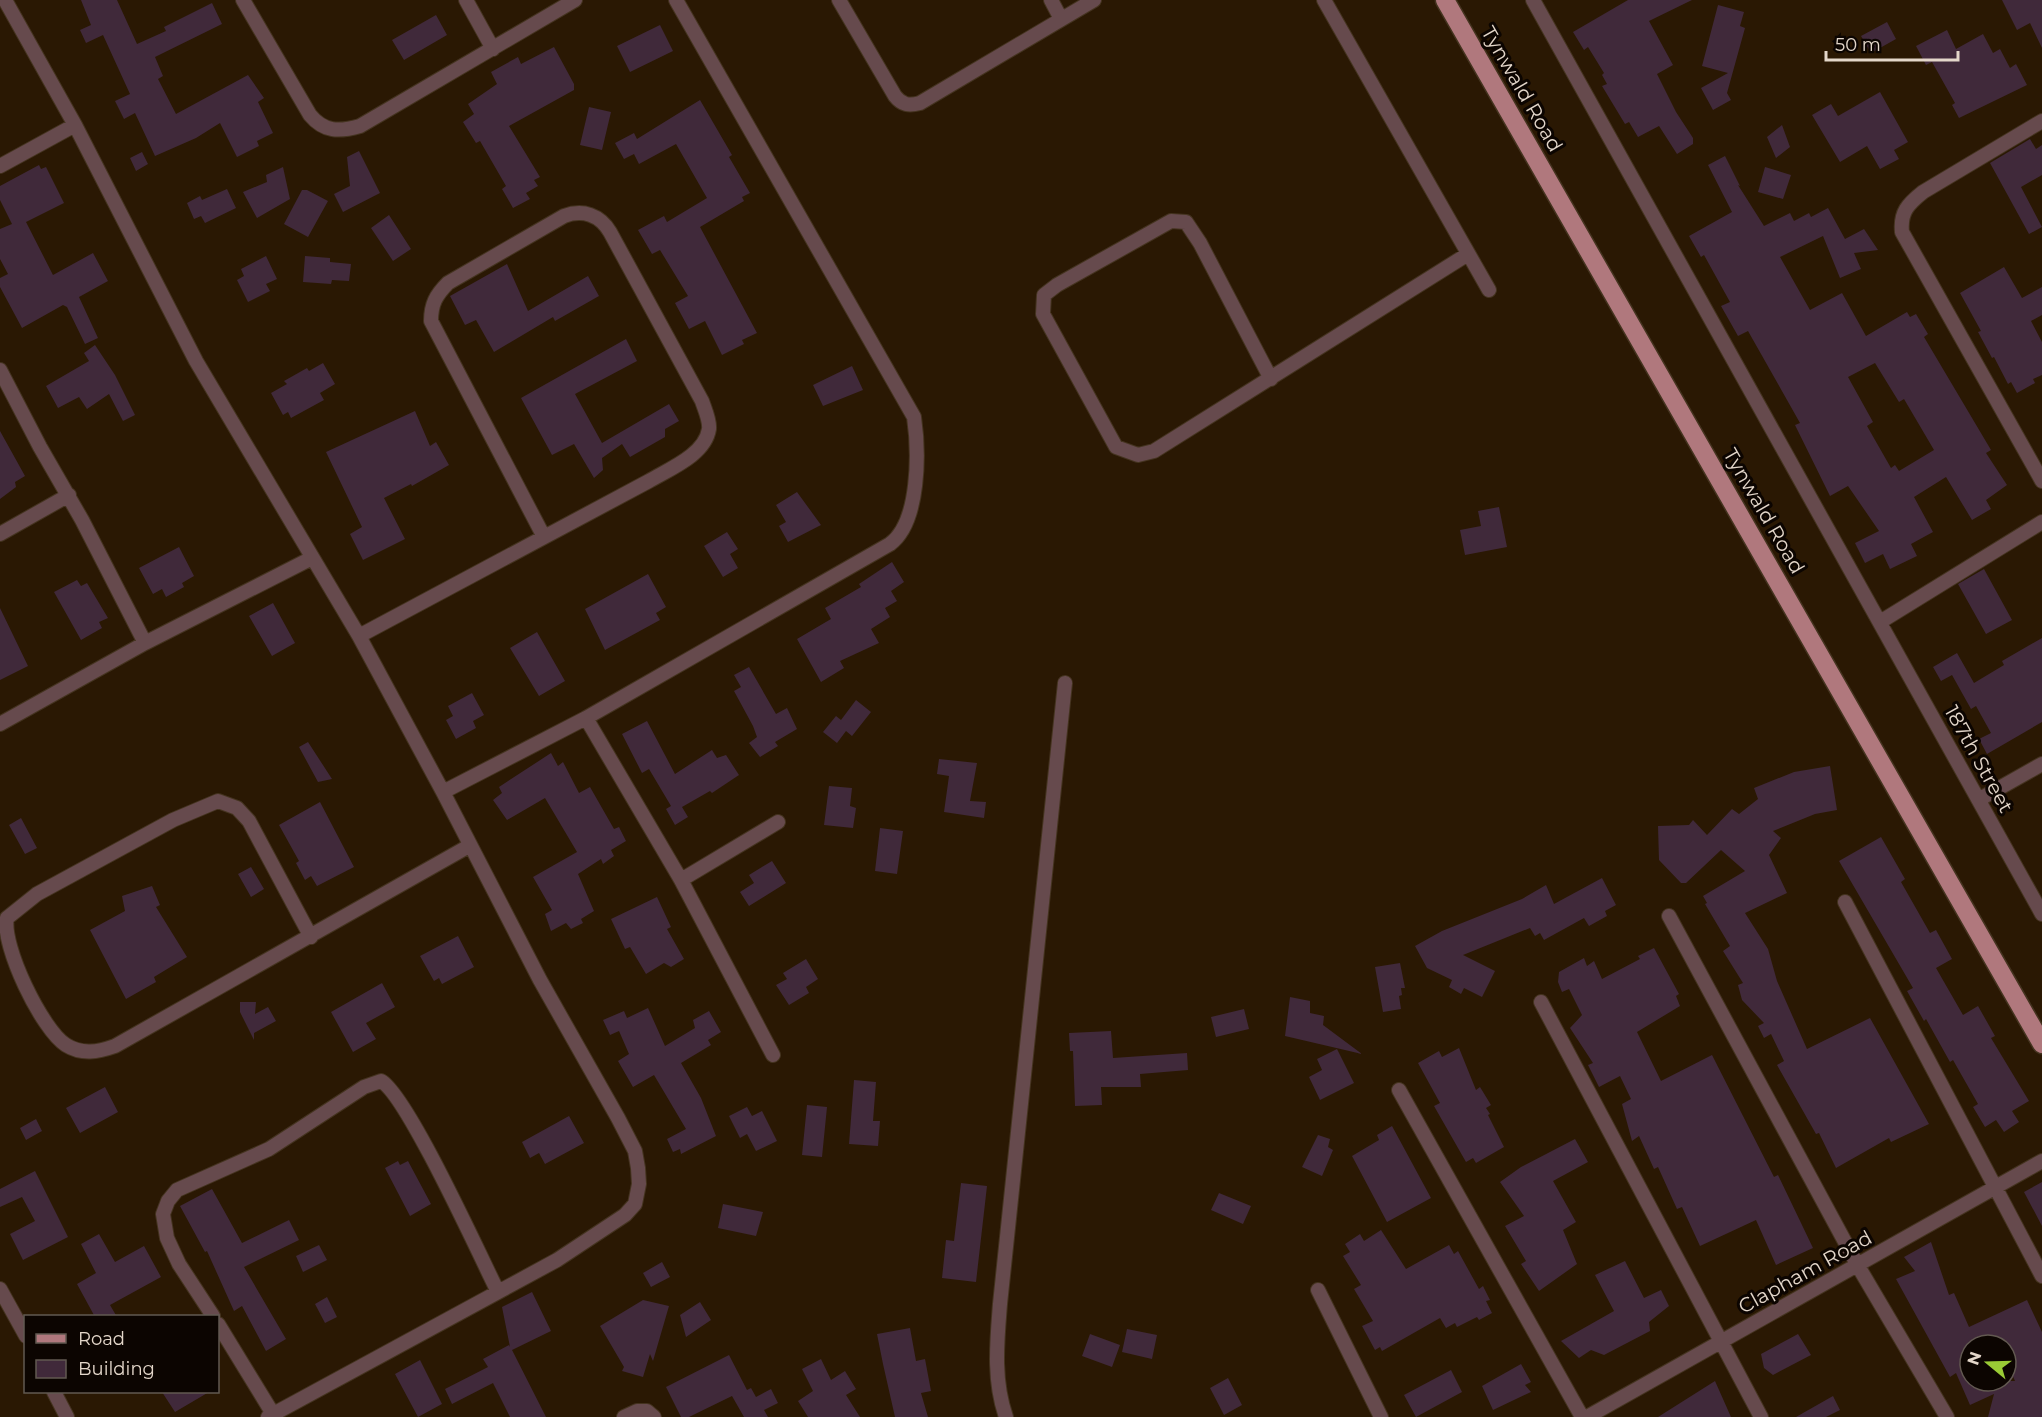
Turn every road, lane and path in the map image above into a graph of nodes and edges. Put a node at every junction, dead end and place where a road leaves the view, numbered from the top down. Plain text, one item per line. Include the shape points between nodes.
1 (5, 0) edge
2 (243, 0) edge
3 (466, 0) edge
4 (575, 0) edge
5 (676, 0) edge
6 (1052, 0) edge
7 (1094, 0) edge
8 (1324, 0) edge
9 (1445, 0) edge
10 (1533, 0) edge
11 (843, 2) edge
12 (1061, 19) junction
13 (493, 50) junction
14 (2042, 122) edge
15 (75, 125) junction
16 (0, 166) edge
17 (1468, 254) junction
18 (1489, 290) dead end
19 (0, 370) edge
20 (1271, 379) junction
21 (2042, 481) edge
22 (69, 495) junction
23 (2042, 522) edge
24 (0, 534) edge
25 (544, 537) junction
26 (312, 558) junction
27 (1880, 622) junction
28 (359, 636) junction
29 (146, 643) junction
30 (1065, 683) dead end
31 (586, 718) junction
32 (0, 724) edge
33 (2042, 764) edge
34 (443, 792) junction
35 (1980, 799) junction
36 (778, 822) dead end
37 (469, 846) junction
38 (681, 880) junction
39 (1845, 902) dead end
40 (2042, 915) edge
41 (1669, 916) dead end
42 (311, 937) junction
43 (1541, 1002) dead end
44 (2042, 1044) edge
45 (773, 1055) dead end
46 (1399, 1090) dead end
47 (2042, 1161) edge
48 (1995, 1186) junction
49 (1858, 1266) junction
50 (2042, 1276) edge
51 (0, 1289) edge
52 (1318, 1290) dead end
53 (498, 1292) junction
54 (212, 1315) edge
55 (219, 1326) edge
56 (24, 1332) edge
57 (1722, 1340) junction
58 (55, 1393) edge
59 (271, 1416) edge
60 (67, 1417) edge
61 (624, 1417) edge
62 (654, 1417) edge
63 (1006, 1417) edge
64 (1382, 1417) edge
65 (1585, 1417) edge
66 (1761, 1417) edge
67 (1947, 1417) edge

1 - 15 street
2 - 13 street via 310,115 327,129 360,126
3 - 13 street
4 - 13 street
5 - 31 street via 914,417 918,441 916,471 908,518 899,538
6 - 12 street
7 - 12 street
8 - 17 street
9 - 44 main road, Tynwald Road
10 - 27 street, 187th Street
11 - 12 street via 895,96 907,105 920,103
14 - 21 street via 1923,192 1909,203 1901,220 1902,232
15 - 16 street
15 - 26 street via 196,361
17 - 18 street
17 - 20 street
19 - 22 street
20 - 20 street via 1154,451 1138,455 1125,452 1116,447 1043,314 1044,295 1171,221 1186,222
22 - 24 street
22 - 29 street
23 - 27 street
25 - 25 street via 690,455 700,448 710,428 702,401 610,232 594,215 583,213 564,216 448,283 431,307 431,321
25 - 28 street
26 - 28 street
26 - 29 street
27 - 35 street, 187th Street
28 - 34 street
29 - 32 street
30 - 63 street via 1000,1304 996,1355 998,1390
31 - 34 street
31 - 38 street
33 - 35 street
34 - 37 street
35 - 40 street, 187th Street
36 - 38 street
37 - 42 street
37 - 53 street via 618,1118 635,1151 638,1168 635,1204 626,1215
38 - 45 street
39 - 48 street
41 - 49 street
42 - 42 street via 115,1046 96,1052 67,1046 45,1024 10,951 4,927 7,918 37,894 173,820 218,801 237,808 249,821
43 - 57 street
46 - 65 street
47 - 48 street, Clapham Road
48 - 49 street, Clapham Road
48 - 50 street
49 - 57 street, Clapham Road
49 - 67 street
51 - 56 street
52 - 64 street
53 - 54 street via 415,1129 389,1086 381,1081 364,1087 253,1158 177,1190 168,1201 163,1214 167,1238
53 - 59 street
55 - 59 street
57 - 65 street, Clapham Road
57 - 66 street
58 - 60 street
61 - 62 street via 647,1411

